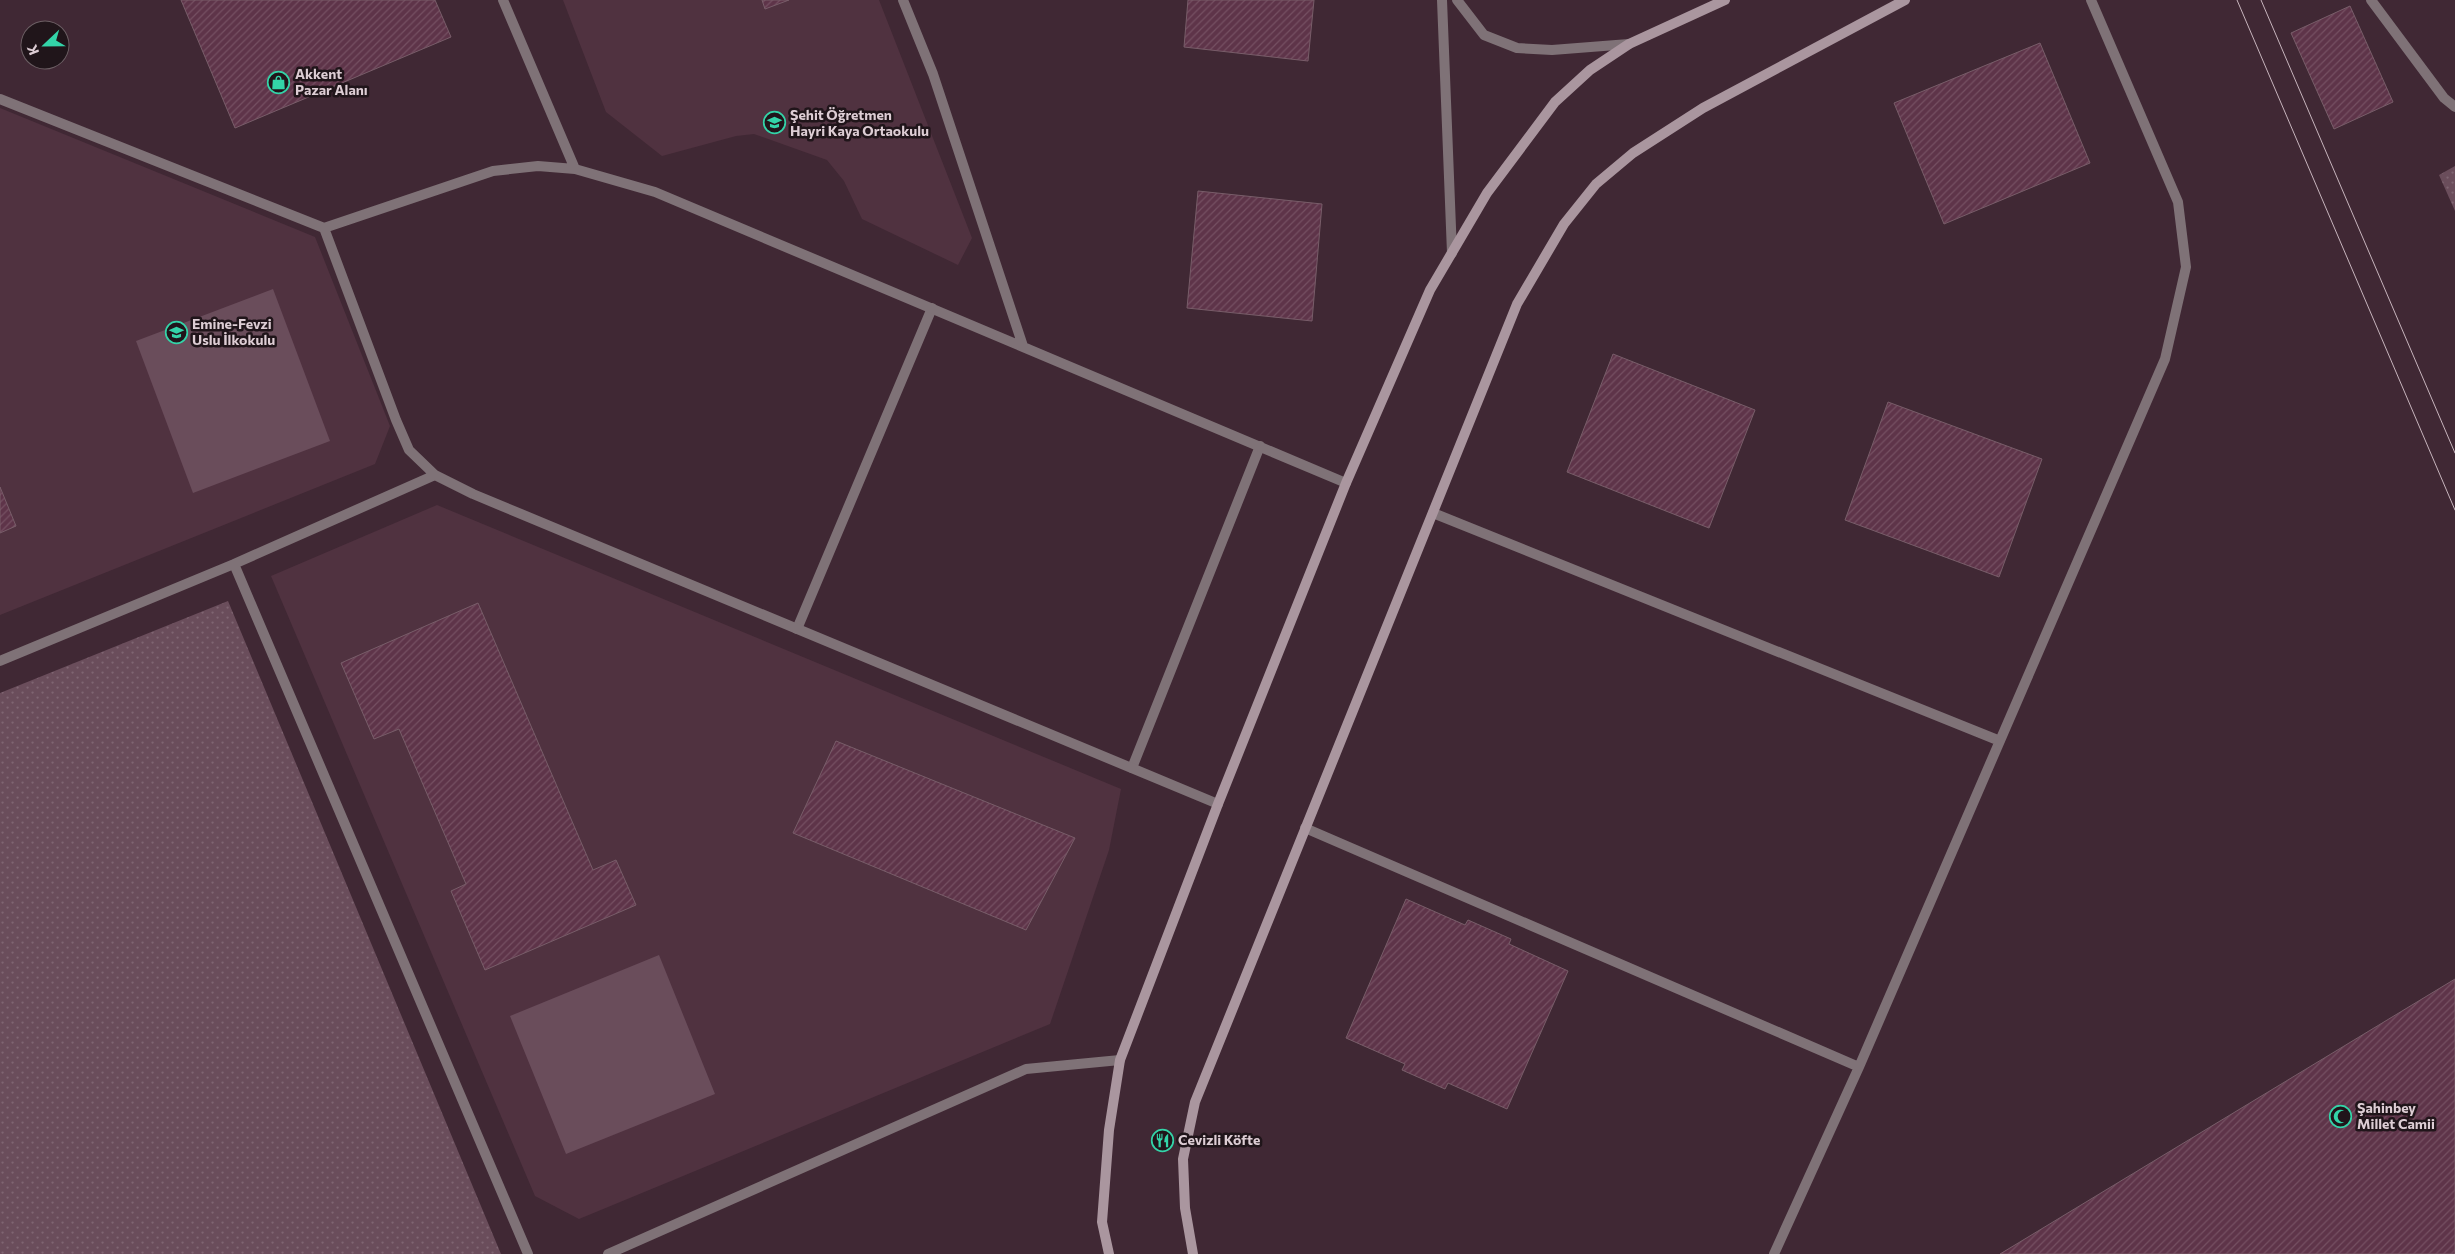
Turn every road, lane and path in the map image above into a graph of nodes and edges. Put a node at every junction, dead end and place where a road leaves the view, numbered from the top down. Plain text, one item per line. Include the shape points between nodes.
1 (503, 0) edge
2 (903, 0) edge
3 (1442, 0) edge
4 (1457, 0) edge
5 (1725, 0) edge
6 (1904, 0) edge
7 (2091, 0) edge
8 (2371, 0) edge
9 (1629, 44) junction
10 (0, 99) edge
11 (2455, 107) edge
12 (575, 169) junction
13 (324, 228) junction
14 (1452, 253) junction
15 (932, 308) junction
16 (1022, 346) junction
17 (1260, 446) junction
18 (435, 475) junction
19 (1346, 483) junction
20 (1433, 513) junction
21 (234, 564) junction
22 (796, 629) junction
23 (0, 661) edge
24 (2000, 741) junction
25 (1132, 768) junction
26 (1218, 804) junction
27 (1305, 828) junction
28 (1120, 1060) junction
29 (1858, 1067) junction
30 (528, 1254) edge
31 (608, 1254) edge
32 (1109, 1254) edge
33 (1194, 1254) edge
34 (1774, 1254) edge

1 - 12 street
2 - 16 street via 933,74
3 - 14 street
4 - 9 street via 1484,35 1518,48 1552,50
5 - 9 main road
6 - 20 main road via 1703,108 1633,153 1596,184 1564,224 1517,304
7 - 24 street via 2178,202 2186,267 2165,359
8 - 11 street via 2444,98
9 - 14 main road via 1590,70 1556,102 1487,193
10 - 13 street
12 - 13 street via 538,166 493,171
12 - 15 street via 655,192
13 - 18 street via 399,428 409,450
14 - 19 main road via 1430,290
15 - 16 street
15 - 22 street
16 - 17 street
17 - 19 street
17 - 25 street
18 - 21 street
18 - 22 street via 473,494
19 - 26 main road
20 - 24 street
20 - 27 main road
21 - 23 street
21 - 30 street
22 - 25 street
24 - 29 street
25 - 26 street
26 - 28 main road
27 - 29 street
27 - 33 main road via 1195,1102 1183,1158 1185,1208
28 - 31 street via 1026,1069
28 - 32 main road via 1109,1130 1102,1222
29 - 34 street

